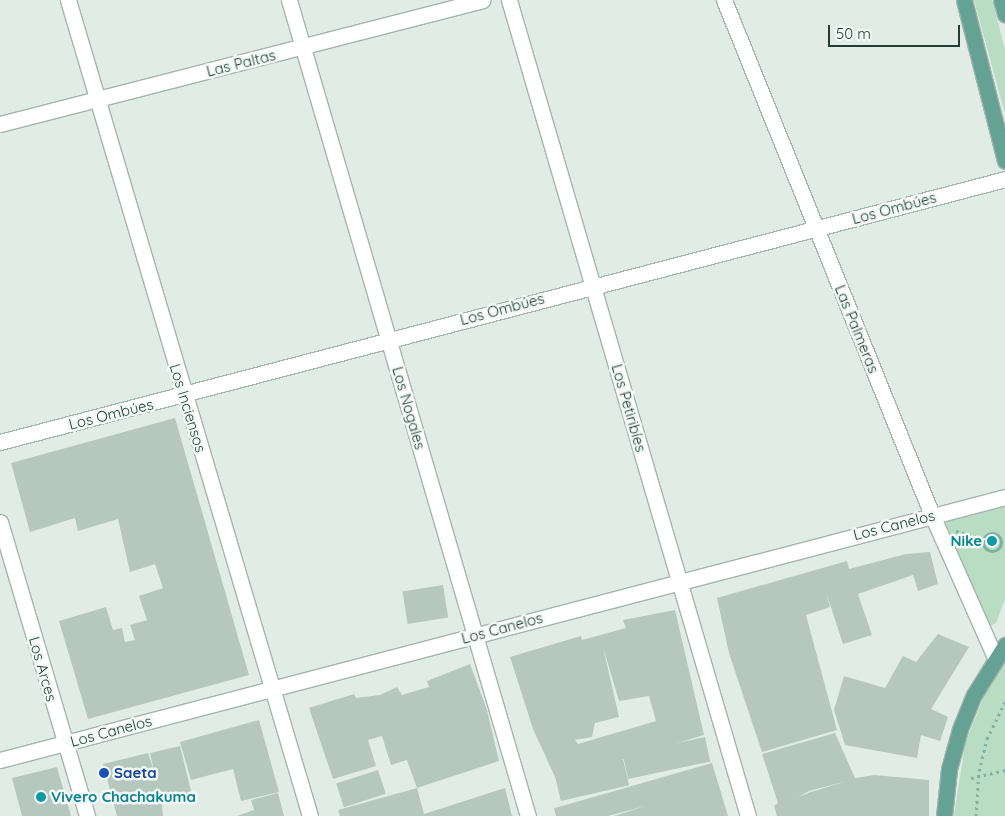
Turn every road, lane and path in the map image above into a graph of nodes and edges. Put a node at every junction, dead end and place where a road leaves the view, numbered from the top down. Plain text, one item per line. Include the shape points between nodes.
1 (68, 0) edge
2 (289, 0) edge
3 (482, 0) edge
4 (509, 0) edge
5 (724, 0) edge
6 (964, 0) edge
7 (1001, 0) edge
8 (1005, 14) edge
9 (303, 48) junction
10 (98, 98) junction
11 (0, 124) edge
12 (1005, 160) edge
13 (1005, 180) edge
14 (817, 228) junction
15 (594, 284) junction
16 (389, 339) junction
17 (184, 395) junction
18 (0, 442) edge
19 (1005, 497) edge
20 (932, 515) junction
21 (0, 522) edge
22 (949, 529) dead end
23 (984, 539) junction
24 (677, 581) junction
25 (475, 635) junction
26 (1002, 647) edge
27 (272, 688) junction
28 (1005, 702) edge
29 (64, 743) junction
30 (0, 760) edge
31 (1005, 770) edge
32 (979, 776) junction
33 (971, 778) dead end
34 (86, 816) edge
35 (310, 816) edge
36 (528, 816) edge
37 (748, 816) edge
38 (944, 816) edge
39 (976, 816) edge

1 - 10 street, Los Inciensos
2 - 9 street, Los Nogales
3 - 9 street, Las Paltas
4 - 15 street, Los Petiribíes
5 - 14 street, Las Palmeras
6 - 12 main road
7 - 8 main road
9 - 10 street, Las Paltas
9 - 16 street, Los Nogales
10 - 11 street, Las Paltas
10 - 17 street, Los Inciensos
13 - 14 street, Los Ombúes
14 - 15 street, Los Ombúes
14 - 20 street, Las Palmeras
15 - 16 street, Los Ombúes
15 - 24 street, Los Petiribíes
16 - 17 street, Los Ombúes
16 - 25 street, Los Nogales
17 - 18 street, Los Ombúes
17 - 27 street, Los Inciensos
19 - 20 street, Los Canelos
20 - 24 street, Los Canelos
20 - 26 street, Las Palmeras
21 - 29 street, Los Arces
22 - 23 path
23 - 23 path via 994,533 1001,544 989,550
24 - 25 street, Los Canelos
24 - 37 street, Los Petiribíes
25 - 27 street, Los Canelos
25 - 36 street, Los Nogales
26 - 38 main road via 960,730 950,769
27 - 29 street, Los Canelos
27 - 35 street, Los Inciensos
28 - 32 path via 987,739
29 - 30 street, Los Canelos
29 - 34 street, Los Arces
31 - 32 path
32 - 33 path
32 - 39 path

